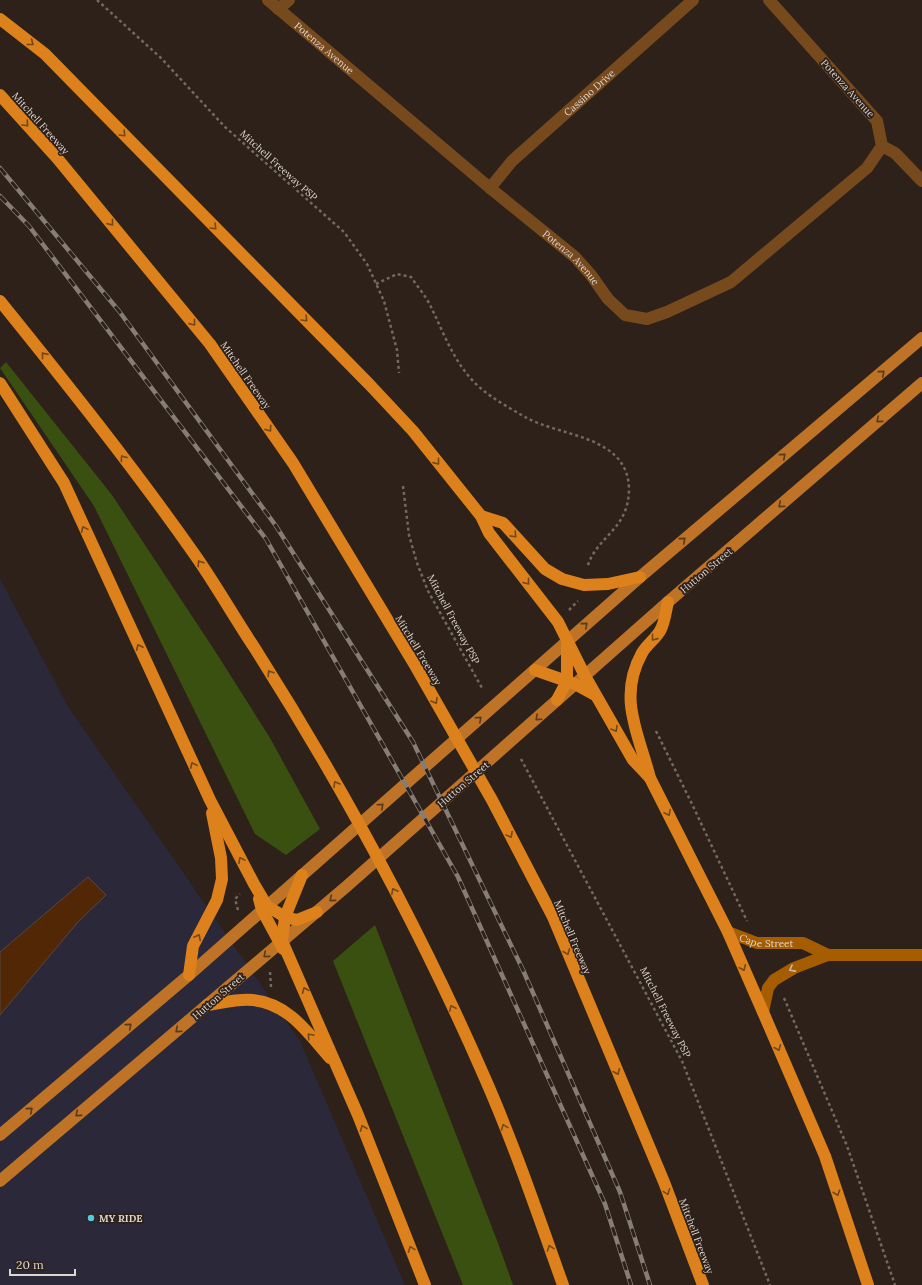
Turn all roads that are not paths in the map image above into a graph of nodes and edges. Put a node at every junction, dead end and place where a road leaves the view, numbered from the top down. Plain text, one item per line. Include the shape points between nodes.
1 (268, 0) edge
2 (289, 0) edge
3 (693, 0) edge
4 (769, 0) edge
5 (278, 9) junction
6 (0, 19) edge
7 (0, 95) edge
8 (882, 146) junction
9 (922, 181) edge
10 (490, 188) junction
11 (0, 301) edge
12 (922, 338) edge
13 (0, 383) edge
14 (922, 383) edge
15 (481, 516) junction
16 (640, 576) junction
17 (668, 602) junction
18 (567, 642) junction
19 (535, 670) junction
20 (576, 680) junction
21 (650, 778) junction
22 (210, 800) junction
23 (302, 875) junction
24 (265, 908) junction
25 (317, 912) junction
26 (285, 917) junction
27 (728, 932) junction
28 (281, 942) junction
29 (828, 955) junction
30 (922, 955) edge
31 (189, 975) junction
32 (207, 1005) junction
33 (763, 1012) junction
34 (336, 1065) junction
35 (0, 1135) edge
36 (0, 1181) edge
37 (426, 1285) edge
38 (563, 1285) edge
39 (703, 1285) edge
40 (868, 1285) edge

1 - 5 street, Potenza Avenue
2 - 5 street
3 - 10 street, Cassino Drive via 512,161
4 - 8 street, Potenza Avenue via 877,121
5 - 10 street, Potenza Avenue
6 -> 15 highway via 45,54 369,384 413,431
7 -> 39 highway, Mitchell Freeway via 57,158 210,344 293,463 416,667 492,800 553,917 664,1182
8 - 9 street via 895,152
8 - 10 street, Potenza Avenue via 867,168 731,282 647,319 625,315 608,299 575,258
38 -> 11 highway via 484,1077 426,952 363,830 291,705 196,556 84,404
16 -> 12 main road
22 -> 13 highway via 64,483
14 -> 17 main road, Hutton Street
15 -> 16 highway via 503,523 545,569 562,579 584,585 596,585
15 -> 18 highway via 489,533 558,622
18 -> 16 main road
17 - 20 main road, Hutton Street
17 -> 21 highway via 661,629 642,653 632,679 629,701 634,727
18 - 19 main road
18 - 20 highway
18 - 20 highway
19 - 20 highway
23 -> 19 main road
20 -> 21 highway via 596,695 633,760
20 -> 25 main road, Hutton Street via 521,733
21 -> 27 highway
24 -> 22 highway via 250,887
31 -> 22 highway via 193,946 217,900 222,879 221,858
23 - 24 main road
23 - 26 highway
24 - 26 highway
24 - 28 highway
24 - 31 main road
25 - 26 highway via 297,920
25 - 28 main road, Hutton Street
26 - 28 highway
27 - 29 street, Cape Street via 757,943 803,943
27 -> 33 highway
28 -> 32 main road, Hutton Street
34 -> 28 highway via 292,959
29 - 30 street, Cape Street
29 -> 33 street, Cape Street via 794,968 774,980 768,988
35 -> 31 main road
34 -> 32 highway via 288,1012 270,1003 252,1000
32 -> 36 main road, Hutton Street
33 -> 40 highway via 825,1156
37 -> 34 highway

